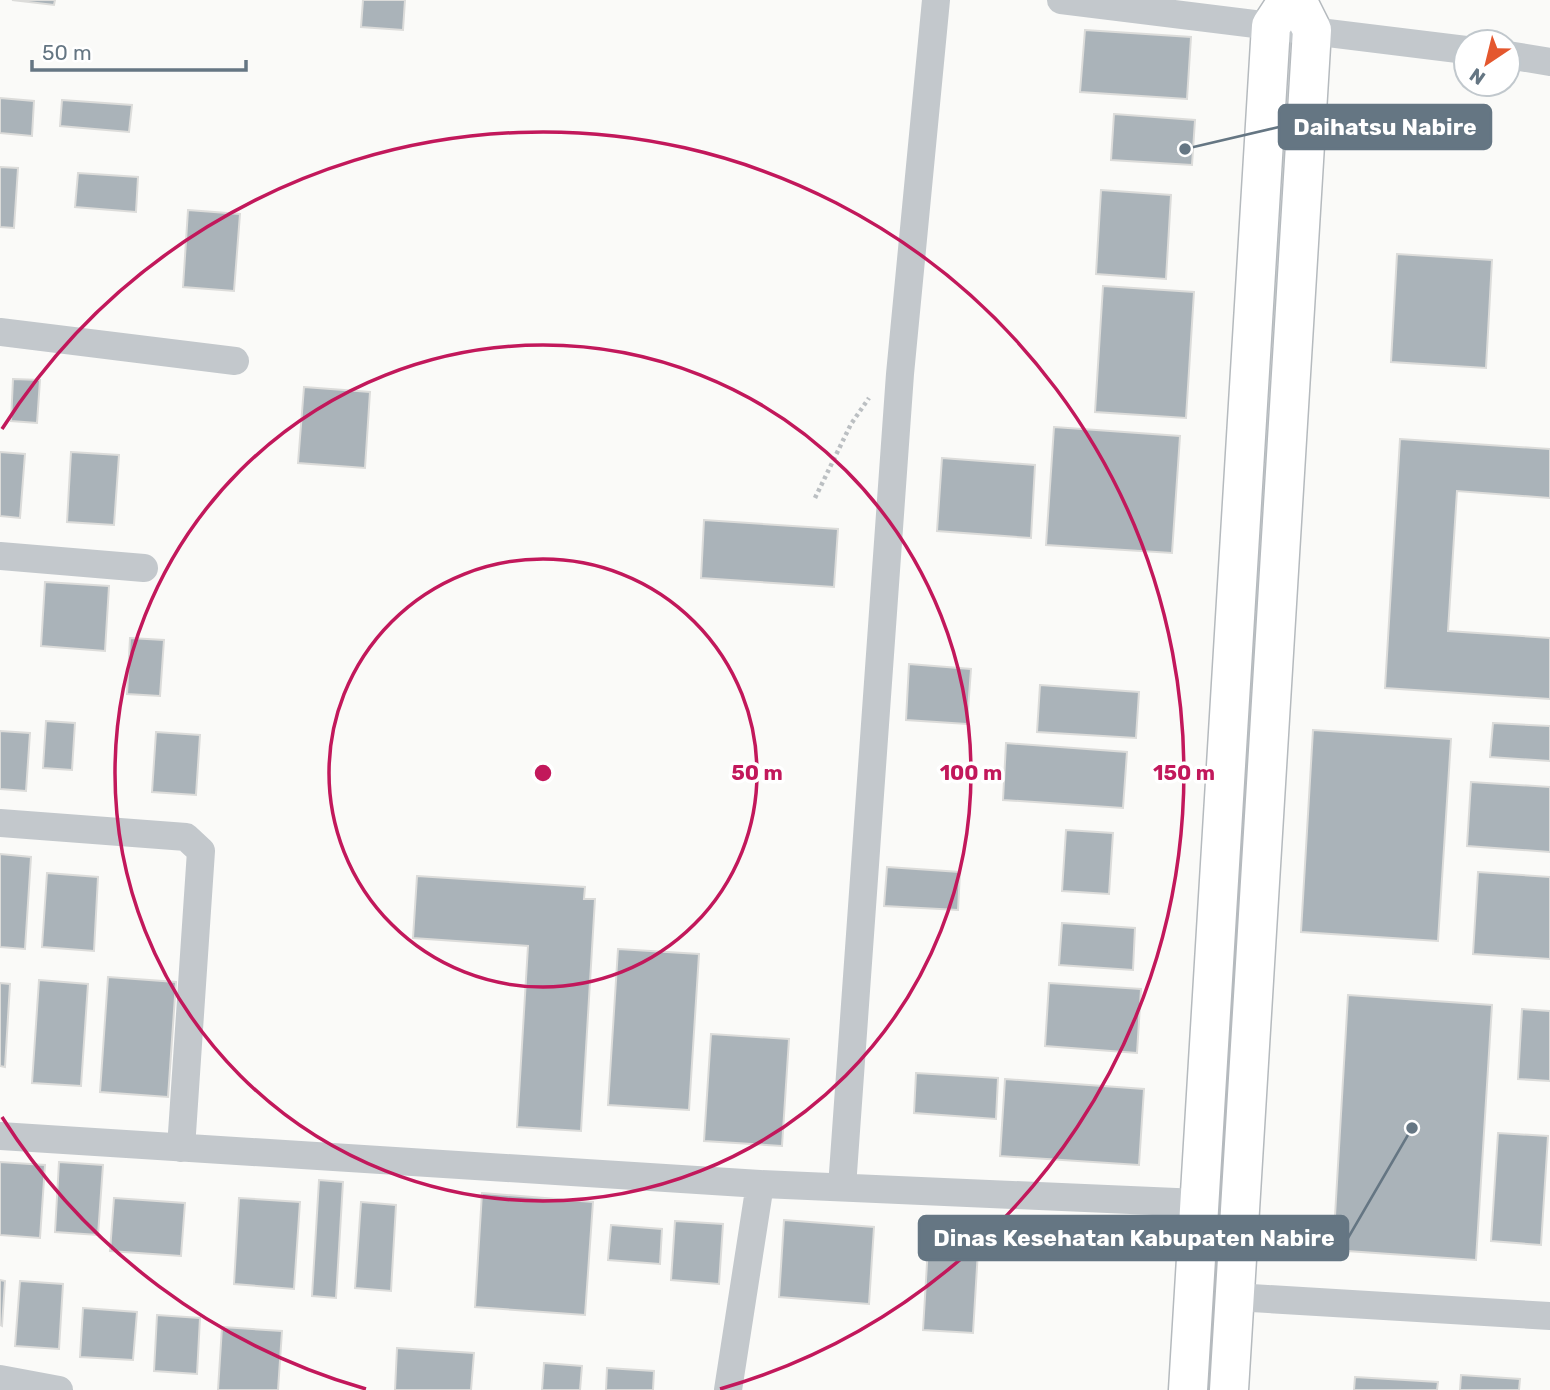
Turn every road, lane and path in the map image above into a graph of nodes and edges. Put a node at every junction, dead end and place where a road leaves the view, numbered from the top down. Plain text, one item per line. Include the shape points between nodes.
1 (936, 0) edge
2 (1061, 0) edge
3 (1292, 14) edge
4 (1452, 47) edge
5 (1522, 57) edge
6 (1550, 62) edge
7 (0, 332) edge
8 (235, 360) dead end
9 (900, 374) junction
10 (815, 498) dead end
11 (0, 556) edge
12 (144, 568) dead end
13 (0, 822) edge
14 (0, 1136) edge
15 (181, 1149) junction
16 (760, 1184) junction
17 (842, 1187) junction
18 (1199, 1203) junction
19 (1235, 1297) junction
20 (1550, 1316) edge
21 (0, 1379) edge
22 (59, 1390) edge
23 (728, 1390) edge
24 (1188, 1390) edge
25 (1229, 1390) edge

1 - 9 street
2 - 3 street
3 - 4 street
3 - 18 main road
3 - 19 main road
5 - 6 street
7 - 8 street
9 - 10 path via 874,392 851,424
9 - 17 street
11 - 12 street
13 - 15 street via 186,837 201,851
14 - 15 street
15 - 16 street
16 - 17 street
16 - 23 street
17 - 18 street
18 - 24 main road
19 - 20 street
19 - 25 main road
21 - 22 street

